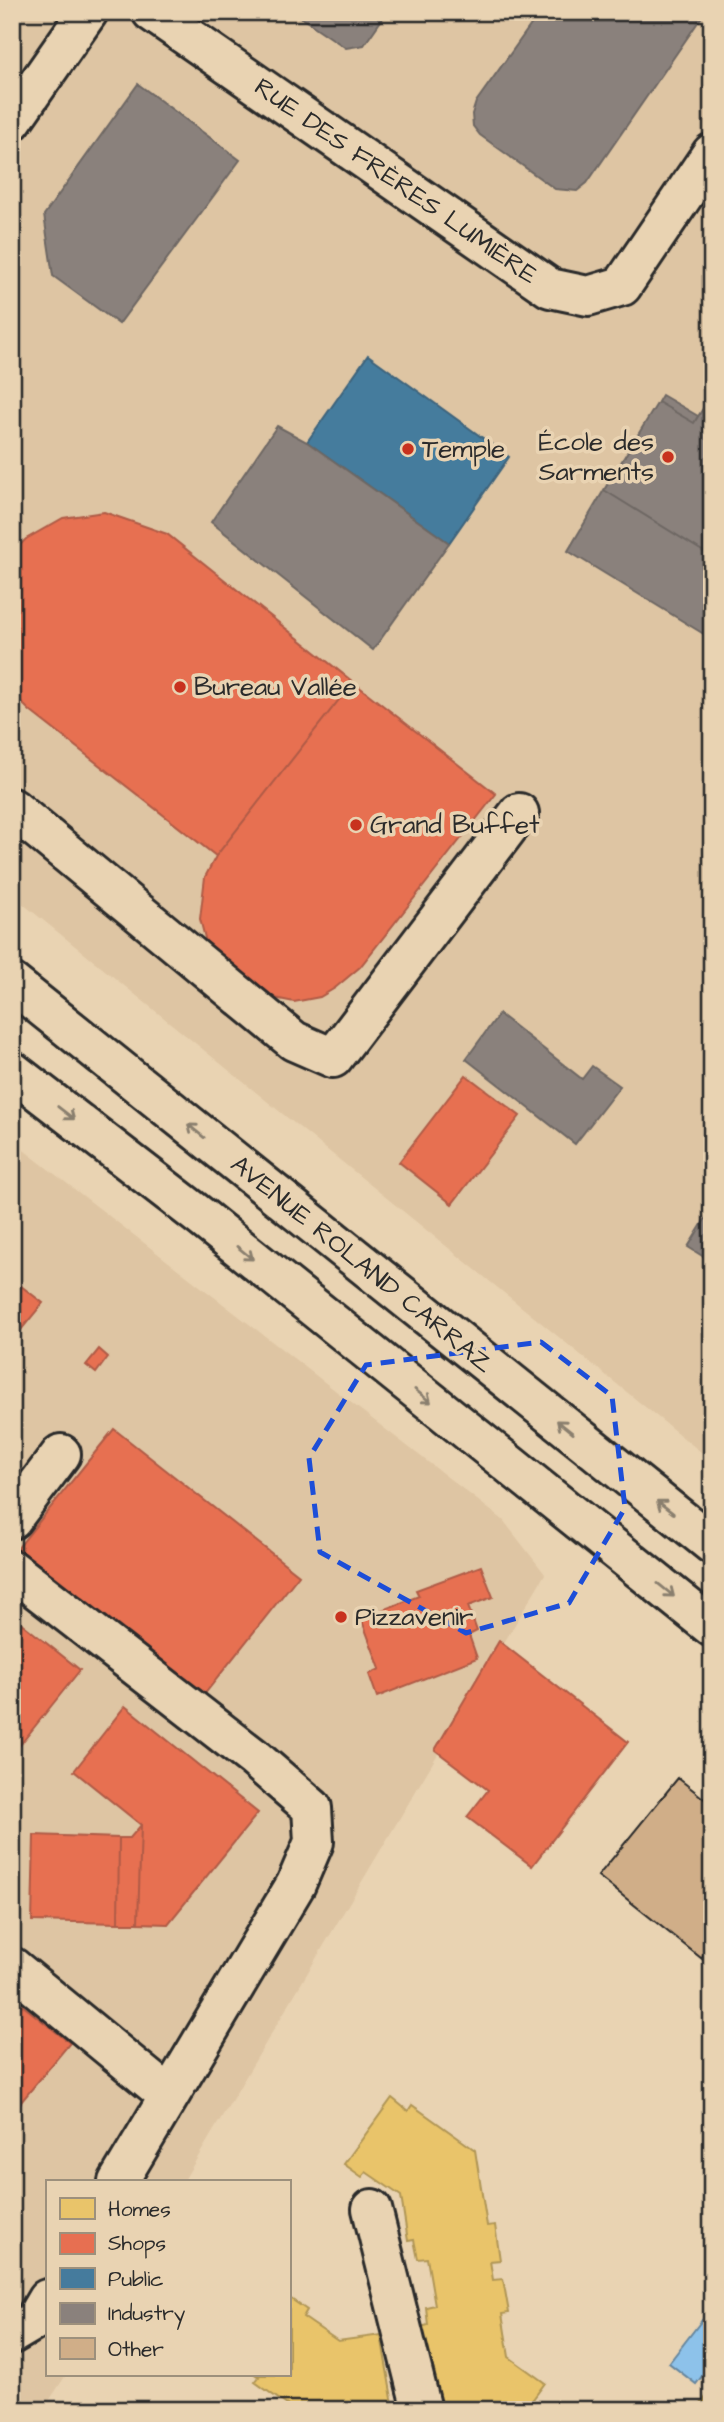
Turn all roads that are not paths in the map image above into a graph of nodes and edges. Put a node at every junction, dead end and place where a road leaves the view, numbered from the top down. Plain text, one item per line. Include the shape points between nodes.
1 (89, 12) edge
2 (152, 12) edge
3 (12, 121) edge
4 (712, 153) edge
5 (12, 807) edge
6 (519, 813) dead end
7 (12, 983) edge
8 (12, 1071) edge
9 (61, 1454) dead end
10 (12, 1519) edge
11 (712, 1544) edge
12 (12, 1570) edge
13 (712, 1627) edge
14 (12, 1967) edge
15 (169, 2096) junction
16 (119, 2180) edge
17 (372, 2209) dead end
18 (46, 2302) edge
19 (12, 2334) edge
20 (422, 2410) edge

1 - 3 main road
2 - 4 main road, RUE DES FRÈRES LUMIÈRE via 550,288 589,296 622,286
5 - 6 main road via 294,1041 332,1058
11 -> 7 main road, AVENUE ROLAND CARRAZ
8 -> 13 main road
9 - 10 main road
12 - 15 main road via 312,1808 314,1842 296,1884
14 - 15 main road
15 - 16 main road
17 - 20 main road
18 - 19 main road via 34,2321

